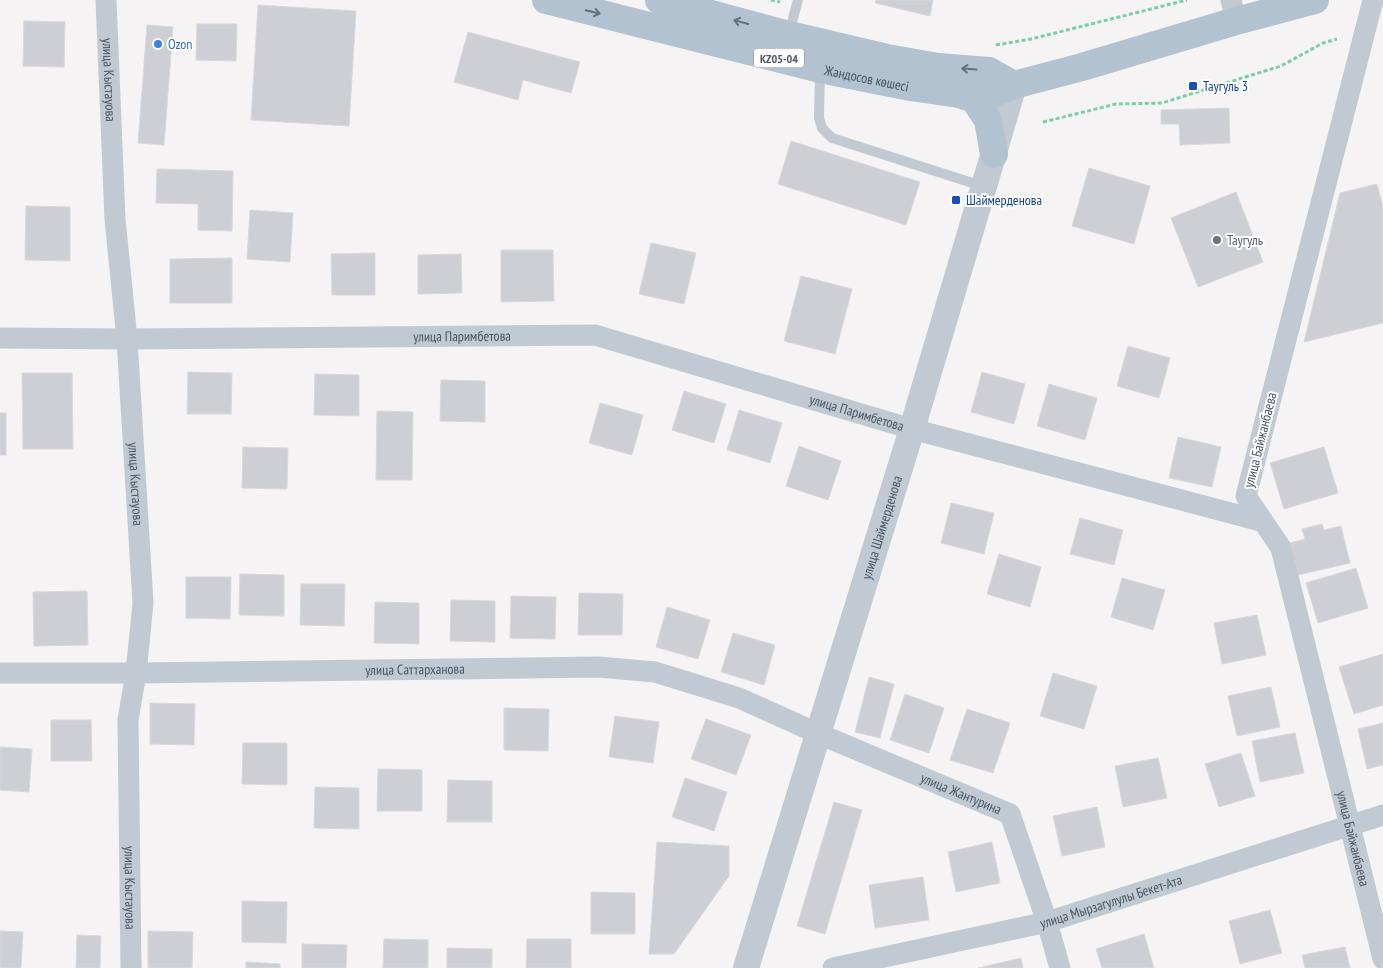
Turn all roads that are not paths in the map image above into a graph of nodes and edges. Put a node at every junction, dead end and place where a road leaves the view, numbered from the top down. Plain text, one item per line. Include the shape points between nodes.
1 (106, 0) edge
2 (546, 0) edge
3 (658, 0) edge
4 (1315, 0) edge
5 (1373, 0) edge
6 (797, 3) edge
7 (1234, 11) edge
8 (788, 35) junction
9 (820, 69) junction
10 (1014, 85) junction
11 (959, 94) junction
12 (994, 154) junction
13 (984, 187) junction
14 (0, 338) edge
15 (127, 339) junction
16 (912, 429) junction
17 (1262, 521) junction
18 (0, 673) edge
19 (136, 673) junction
20 (819, 734) junction
21 (1383, 815) edge
22 (1350, 826) junction
23 (1047, 922) junction
24 (1383, 959) edge
25 (131, 968) edge
26 (746, 968) edge
27 (833, 968) edge
28 (1060, 968) edge

1 - 15 street, улица Кыстауова via 115,219
2 -> 9 main road, Жандосов көшесі / KZ05-04
8 -> 3 main road, Жандосов көшесі / KZ05-04
4 - 7 main road, Жандосов көшесі / KZ05-04
5 - 17 street, улица Байжанбаева via 1246,496
6 - 8 lane
7 - 10 main road, Жандосов көшесі / KZ05-04 via 1082,67
10 -> 8 main road, Жандосов көшесі / KZ05-04 via 989,71 887,58
9 - 11 main road, Жандосов көшесі / KZ05-04
9 - 13 lane via 819,118 822,128 832,138
10 - 11 main road, Жандосов көшесі / KZ05-04 via 991,94
10 - 12 street, улица Шаймерденова
11 - 12 main road via 974,100 988,120
12 - 13 street, улица Шаймерденова
13 - 16 street, улица Шаймерденова
14 - 15 street, улица Паримбетова
15 - 16 street, улица Паримбетова via 595,335
15 - 19 street, улица Кыстауова via 143,603
16 - 17 street, улица Паримбетова
16 - 20 street, улица Шаймерденова
17 - 22 street, улица Байжанбаева via 1281,548
18 - 19 street, улица Саттарханова
19 - 20 street, улица Саттарханова via 598,667 655,672 739,698
19 - 25 street, улица Кыстауова via 128,720
20 - 23 street, улица Жантурина via 1010,814
20 - 26 street, улица Шаймерденова
21 - 22 street, улица Мырзагулулы Бекет-Ата
22 - 23 street, улица Мырзагулулы Бекет-Ата
22 - 24 street, улица Байжанбаева
23 - 27 street, улица Мырзагулулы Бекет-Ата
23 - 28 street, улица Жантурина

